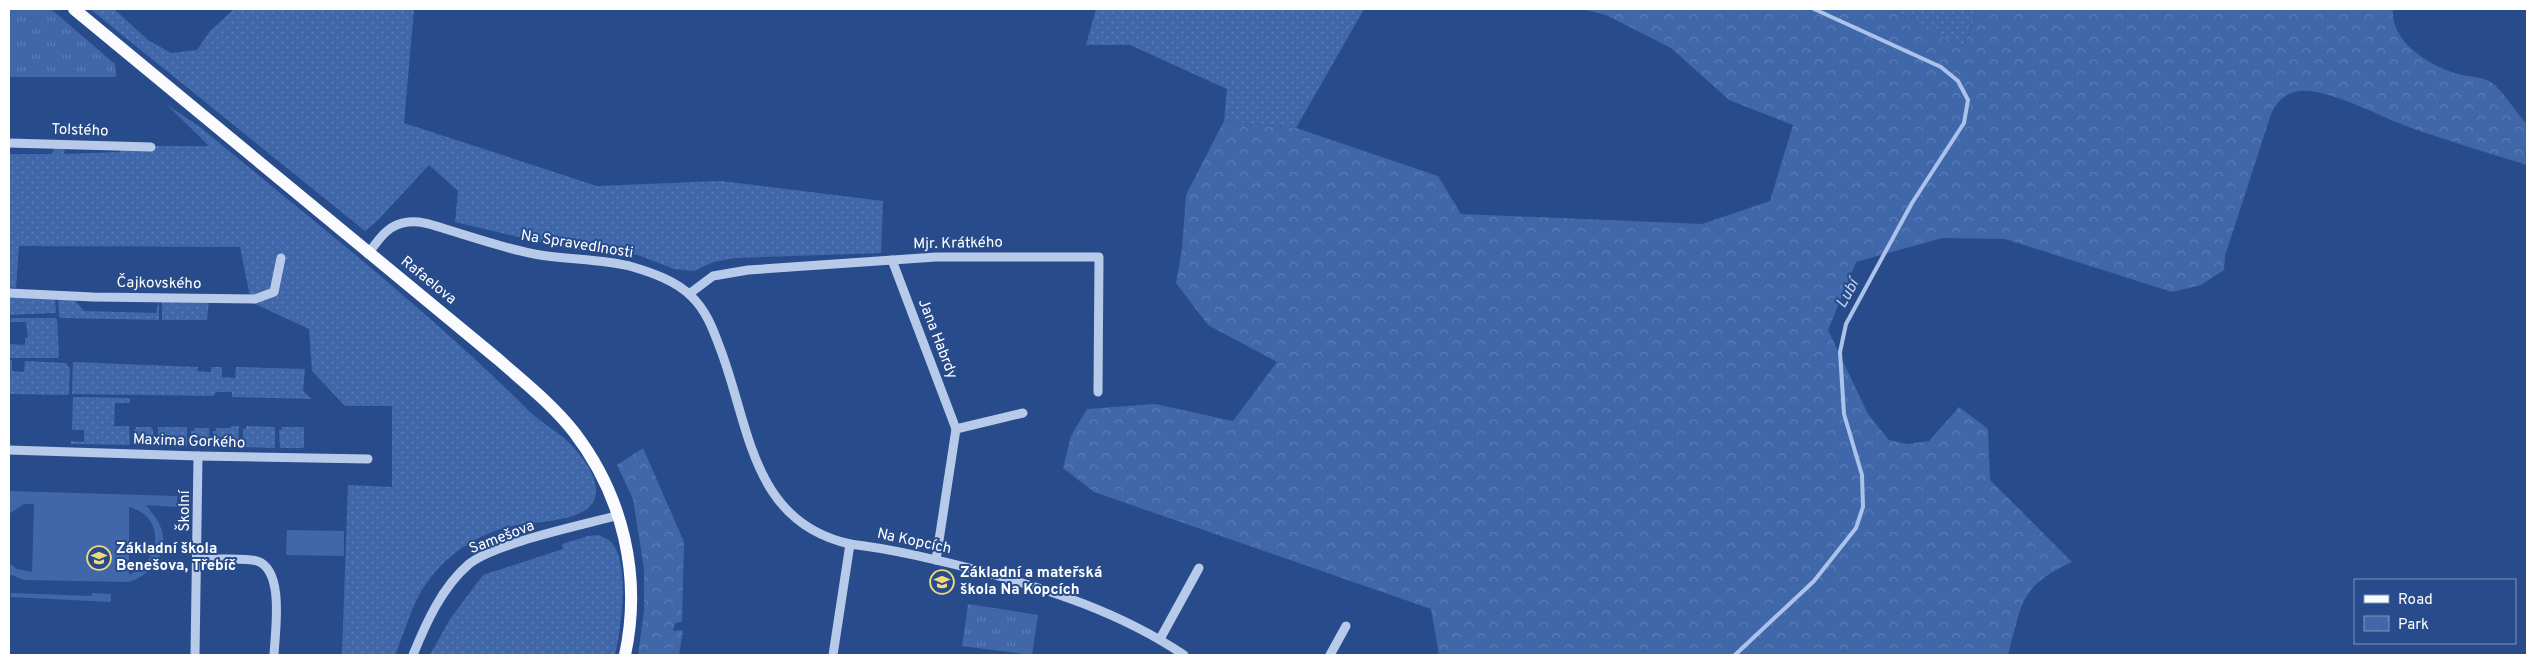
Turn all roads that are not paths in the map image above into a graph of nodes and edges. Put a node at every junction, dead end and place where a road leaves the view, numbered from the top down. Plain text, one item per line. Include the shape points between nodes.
1 (74, 9) edge
2 (9, 143) edge
3 (151, 147) dead end
4 (368, 254) junction
5 (281, 258) dead end
6 (892, 260) junction
7 (9, 292) edge
8 (689, 294) junction
9 (1098, 392) dead end
10 (1023, 413) dead end
11 (956, 429) junction
12 (9, 450) edge
13 (198, 456) junction
14 (368, 459) dead end
15 (619, 515) junction
16 (850, 544) junction
17 (198, 559) junction
18 (936, 560) junction
19 (1199, 568) dead end
20 (1346, 626) dead end
21 (1160, 639) junction
22 (195, 655) edge
23 (274, 655) edge
24 (413, 655) edge
25 (625, 655) edge
26 (833, 655) edge
27 (1184, 655) edge
28 (1330, 655) edge

1 - 4 main road, Rafaelova
2 - 3 street, Tolstého
4 - 8 street, Na Spravedlnosti via 392,226 416,221 539,255 632,267 658,276
4 - 15 main road, Rafaelova via 545,400 573,431 596,464
5 - 7 street, Čajkovského via 274,292 255,299 93,297
6 - 8 street, Mjr. Krátkého via 729,272 713,276
6 - 9 street, Mjr. Krátkého via 1099,257
6 - 11 street, Jana Habrdy
8 - 16 street, Na Spravedlnosti via 710,323 752,454 769,488 784,508 816,532
10 - 11 street
11 - 18 street, Jana Habrdy
12 - 13 street, Maxima Gorkého
13 - 14 street, Maxima Gorkého
13 - 17 street, Školní
15 - 24 street, Samešova via 511,545 471,563 455,578 433,612
15 - 25 main road, Rafaelova via 628,552 632,591
16 - 18 street, Na Kopcích
16 - 26 street
17 - 22 street, Školní
17 - 23 street via 257,561 270,569 276,584
18 - 21 street, Na Kopcích via 1039,587 1094,607
19 - 21 street
20 - 28 street
21 - 27 street, Na Kopcích

